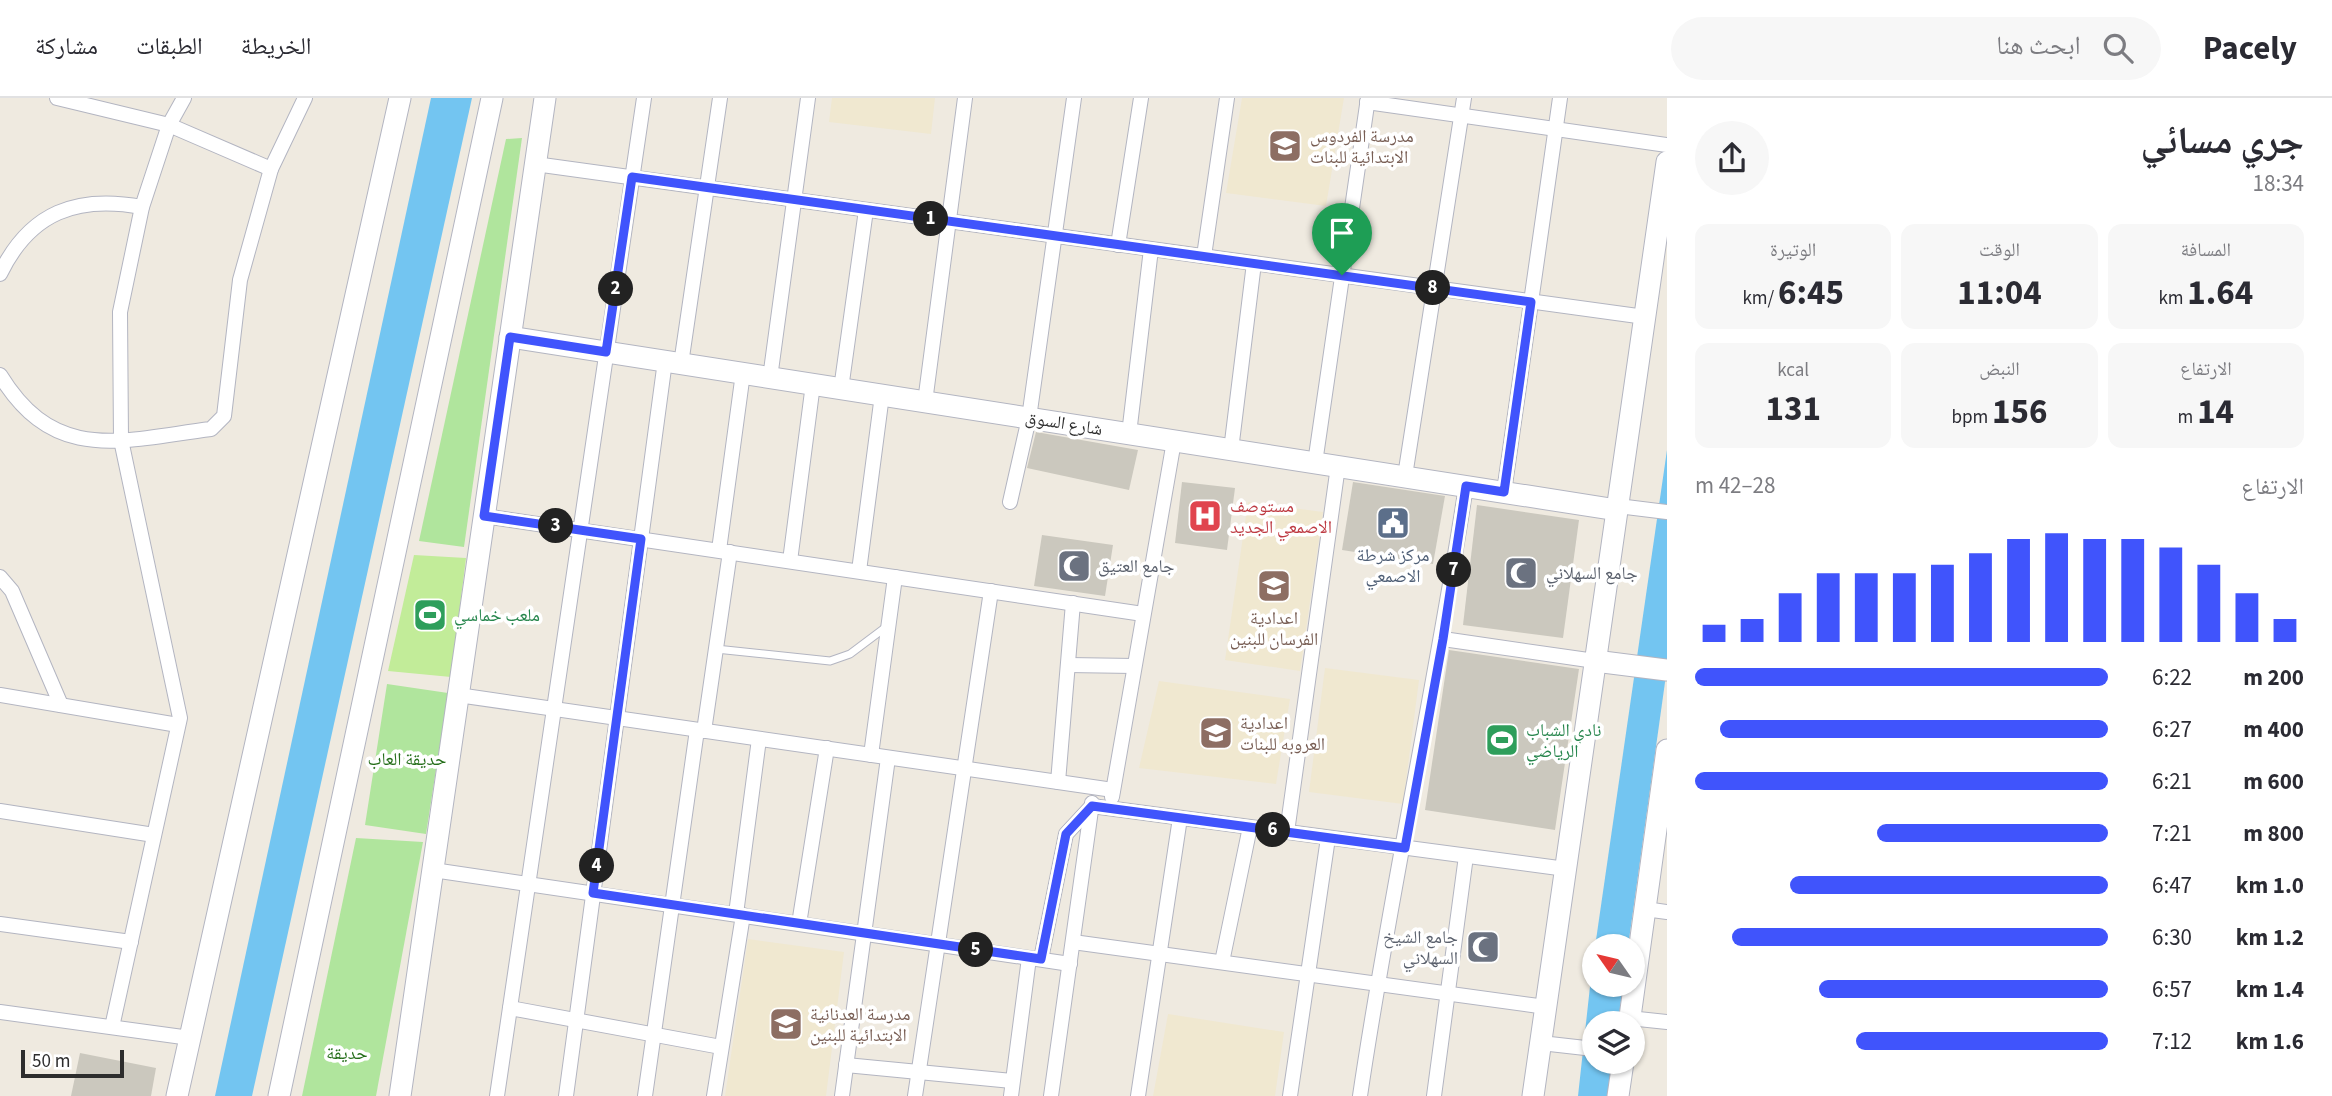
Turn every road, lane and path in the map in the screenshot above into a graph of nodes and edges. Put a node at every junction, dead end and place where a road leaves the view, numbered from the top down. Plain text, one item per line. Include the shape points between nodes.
1 (184, 98) edge
2 (305, 98) edge
3 (400, 98) edge
4 (492, 98) edge
5 (545, 98) edge
6 (644, 98) edge
7 (720, 98) edge
8 (808, 98) edge
9 (965, 98) edge
10 (1074, 98) edge
11 (1141, 98) edge
12 (1227, 98) edge
13 (1464, 98) edge
14 (1560, 98) edge
15 (66, 99) edge
16 (1368, 100) edge
17 (1461, 116) junction
18 (169, 125) junction
19 (1556, 129) junction
20 (1667, 145) edge
21 (1667, 162) edge
22 (535, 164) junction
23 (271, 169) junction
24 (632, 177) junction
25 (706, 188) junction
26 (794, 200) junction
27 (142, 207) junction
28 (866, 210) junction
29 (948, 221) junction
30 (1054, 236) junction
31 (1118, 244) junction
32 (1151, 249) junction
33 (1204, 256) junction
34 (1254, 263) junction
35 (0, 274) edge
36 (1342, 275) junction
37 (1434, 288) junction
38 (1531, 302) junction
39 (1645, 317) junction
40 (510, 337) junction
41 (606, 352) junction
42 (673, 363) junction
43 (743, 373) junction
44 (0, 375) edge
45 (770, 378) junction
46 (813, 384) junction
47 (841, 388) junction
48 (882, 395) junction
49 (925, 402) junction
50 (1028, 418) junction
51 (1129, 434) junction
52 (121, 440) junction
53 (1174, 440) junction
54 (1231, 450) junction
55 (1315, 463) junction
56 (1338, 466) junction
57 (1405, 477) junction
58 (1466, 486) junction
59 (1504, 492) junction
60 (1010, 502) dead end
61 (1618, 508) junction
62 (1667, 512) edge
63 (484, 516) junction
64 (580, 530) junction
65 (641, 539) junction
66 (724, 551) junction
67 (790, 561) junction
68 (859, 571) junction
69 (895, 576) junction
70 (0, 577) edge
71 (991, 591) junction
72 (1073, 603) junction
73 (1143, 614) junction
74 (888, 625) junction
75 (1443, 639) junction
76 (716, 649) junction
77 (1595, 661) junction
78 (1068, 665) junction
79 (1134, 666) junction
80 (1667, 670) edge
81 (0, 695) edge
82 (458, 695) junction
83 (61, 705) junction
84 (554, 709) junction
85 (617, 718) junction
86 (178, 725) junction
87 (701, 730) junction
88 (759, 739) junction
89 (827, 748) junction
90 (1667, 750) edge
91 (871, 755) junction
92 (888, 758) junction
93 (964, 768) junction
94 (1058, 782) junction
95 (1094, 788) junction
96 (1113, 790) junction
97 (1663, 805) edge
98 (1092, 806) junction
99 (1110, 809) junction
100 (0, 811) edge
101 (1180, 818) junction
102 (1250, 827) junction
103 (1287, 832) junction
104 (154, 835) junction
105 (1328, 838) junction
106 (1405, 848) junction
107 (1466, 856) junction
108 (1566, 869) junction
109 (433, 870) junction
110 (528, 884) junction
111 (593, 893) junction
112 (671, 905) junction
113 (1644, 909) junction
114 (1667, 912) edge
115 (739, 915) junction
116 (0, 924) edge
117 (799, 924) junction
118 (863, 933) junction
119 (131, 942) junction
120 (1073, 942) junction
121 (938, 944) junction
122 (1160, 954) junction
123 (1035, 958) junction
124 (1222, 962) junction
125 (1070, 964) junction
126 (1308, 974) junction
127 (1377, 984) junction
128 (1447, 993) junction
129 (1546, 1007) junction
130 (510, 1008) junction
131 (1630, 1011) edge
132 (0, 1012) edge
133 (576, 1020) junction
134 (1645, 1021) edge
135 (1667, 1022) edge
136 (111, 1027) junction
137 (655, 1034) junction
138 (190, 1038) junction
139 (1541, 1043) junction
140 (721, 1046) junction
141 (1582, 1048) edge
142 (846, 1065) junction
143 (918, 1072) junction
144 (1621, 1074) edge
145 (1012, 1089) edge
146 (177, 1096) edge
147 (279, 1096) edge
148 (400, 1096) edge
149 (497, 1096) edge
150 (566, 1096) edge
151 (645, 1096) edge
152 (714, 1096) edge
153 (842, 1096) edge
154 (915, 1096) edge
155 (1051, 1096) edge
156 (1138, 1096) edge
157 (1290, 1096) edge
158 (1360, 1096) edge
159 (1434, 1096) edge
160 (1533, 1096) edge
161 (1618, 1096) edge

1 - 18 street
2 - 23 street
3 - 138 street
4 - 147 street
5 - 22 street
6 - 24 street
7 - 25 street
8 - 26 street
9 - 29 street
10 - 30 street
11 - 31 street
12 - 33 street
13 - 17 street
14 - 19 street
15 - 18 street
16 - 17 street
16 - 36 street
17 - 19 street
17 - 37 street
18 - 23 street
18 - 27 street
19 - 20 street
19 - 38 street
21 - 39 street
22 - 24 street
22 - 40 street
23 - 52 street via 240,279 224,416 211,429
24 - 25 street
24 - 41 street
25 - 26 street
25 - 42 street
26 - 28 street
26 - 45 street
27 - 35 street via 99,201 62,211 24,237
27 - 52 street via 120,312
28 - 29 street
28 - 47 street
29 - 30 street
29 - 49 street
30 - 31 street
30 - 50 street
31 - 32 street
32 - 33 street
32 - 51 street
33 - 34 street
34 - 36 street
34 - 54 street
36 - 37 street
36 - 55 street
37 - 38 street
37 - 57 street
38 - 39 street
38 - 59 street
39 - 61 street
40 - 41 street, شارع السوق
40 - 63 street
41 - 42 street, شارع السوق
41 - 64 street
42 - 43 street, شارع السوق
42 - 65 street
43 - 45 street, شارع السوق
43 - 66 street
44 - 52 street via 26,410 63,435 99,442
45 - 46 street, شارع السوق
46 - 47 street, شارع السوق
46 - 67 street
47 - 48 street, شارع السوق
48 - 49 street, شارع السوق
48 - 68 street
49 - 50 street, شارع السوق
50 - 51 street, شارع السوق
50 - 60 street
51 - 53 street, شارع السوق
52 - 86 street
53 - 54 street, شارع السوق
53 - 73 street
54 - 55 street, شارع السوق
55 - 56 street, شارع السوق
56 - 57 street, شارع السوق
56 - 103 street
57 - 58 street, شارع السوق
58 - 59 street, شارع السوق
58 - 75 street
59 - 61 street, شارع السوق
61 - 62 street
61 - 77 street
63 - 64 street
63 - 82 street
64 - 65 street
64 - 84 street
65 - 66 street
65 - 85 street
66 - 67 street
66 - 76 street
67 - 68 street
68 - 69 street
69 - 71 street
69 - 74 street
70 - 83 street via 12,591
71 - 72 street
71 - 93 street
72 - 73 street
72 - 78 street
73 - 79 street
74 - 76 lane via 850,654 830,661
74 - 91 street
75 - 77 street
75 - 106 street
76 - 87 street
77 - 80 street
77 - 108 street
78 - 79 street
78 - 94 street
79 - 96 street
81 - 83 street
82 - 84 street
82 - 109 street
83 - 86 street
84 - 85 street
84 - 110 street
85 - 87 street
85 - 111 street
86 - 104 street
87 - 88 street
87 - 112 street
88 - 89 street
88 - 115 street
89 - 91 street
89 - 117 street
90 - 97 street
91 - 92 street
92 - 93 street
92 - 118 street
93 - 94 street
93 - 121 street
94 - 95 street
95 - 96 street
95 - 98 street
96 - 99 street
97 - 113 street
98 - 99 street
98 - 120 street
98 - 123 street via 1066,834
99 - 101 street
100 - 104 street
101 - 102 street
101 - 122 street
102 - 103 street
102 - 124 street
103 - 105 street
104 - 119 street
105 - 106 street
105 - 126 street
106 - 107 street
106 - 127 street
107 - 108 street
107 - 128 street
108 - 129 street
109 - 110 street
109 - 148 street
110 - 111 street
110 - 130 street
111 - 112 street
111 - 133 street
112 - 115 street
112 - 137 street
113 - 114 street
113 - 131 street
115 - 117 street
115 - 140 street
116 - 119 street
117 - 118 street
118 - 121 street
118 - 142 street
119 - 136 street
120 - 122 street
120 - 125 street
121 - 123 street
121 - 143 street
122 - 124 street
122 - 156 street
123 - 125 street
123 - 145 street
124 - 126 street
125 - 155 street
126 - 127 street
126 - 157 street
127 - 128 street
127 - 158 street
128 - 129 street
128 - 159 street
129 - 139 street
130 - 133 street
130 - 149 street
132 - 136 street
133 - 137 street
133 - 150 street
134 - 135 street
136 - 138 street
137 - 140 street
137 - 151 street
138 - 146 street
139 - 141 street
139 - 160 street
140 - 152 street
142 - 143 street
142 - 153 street
143 - 145 street
143 - 154 street
144 - 161 street

